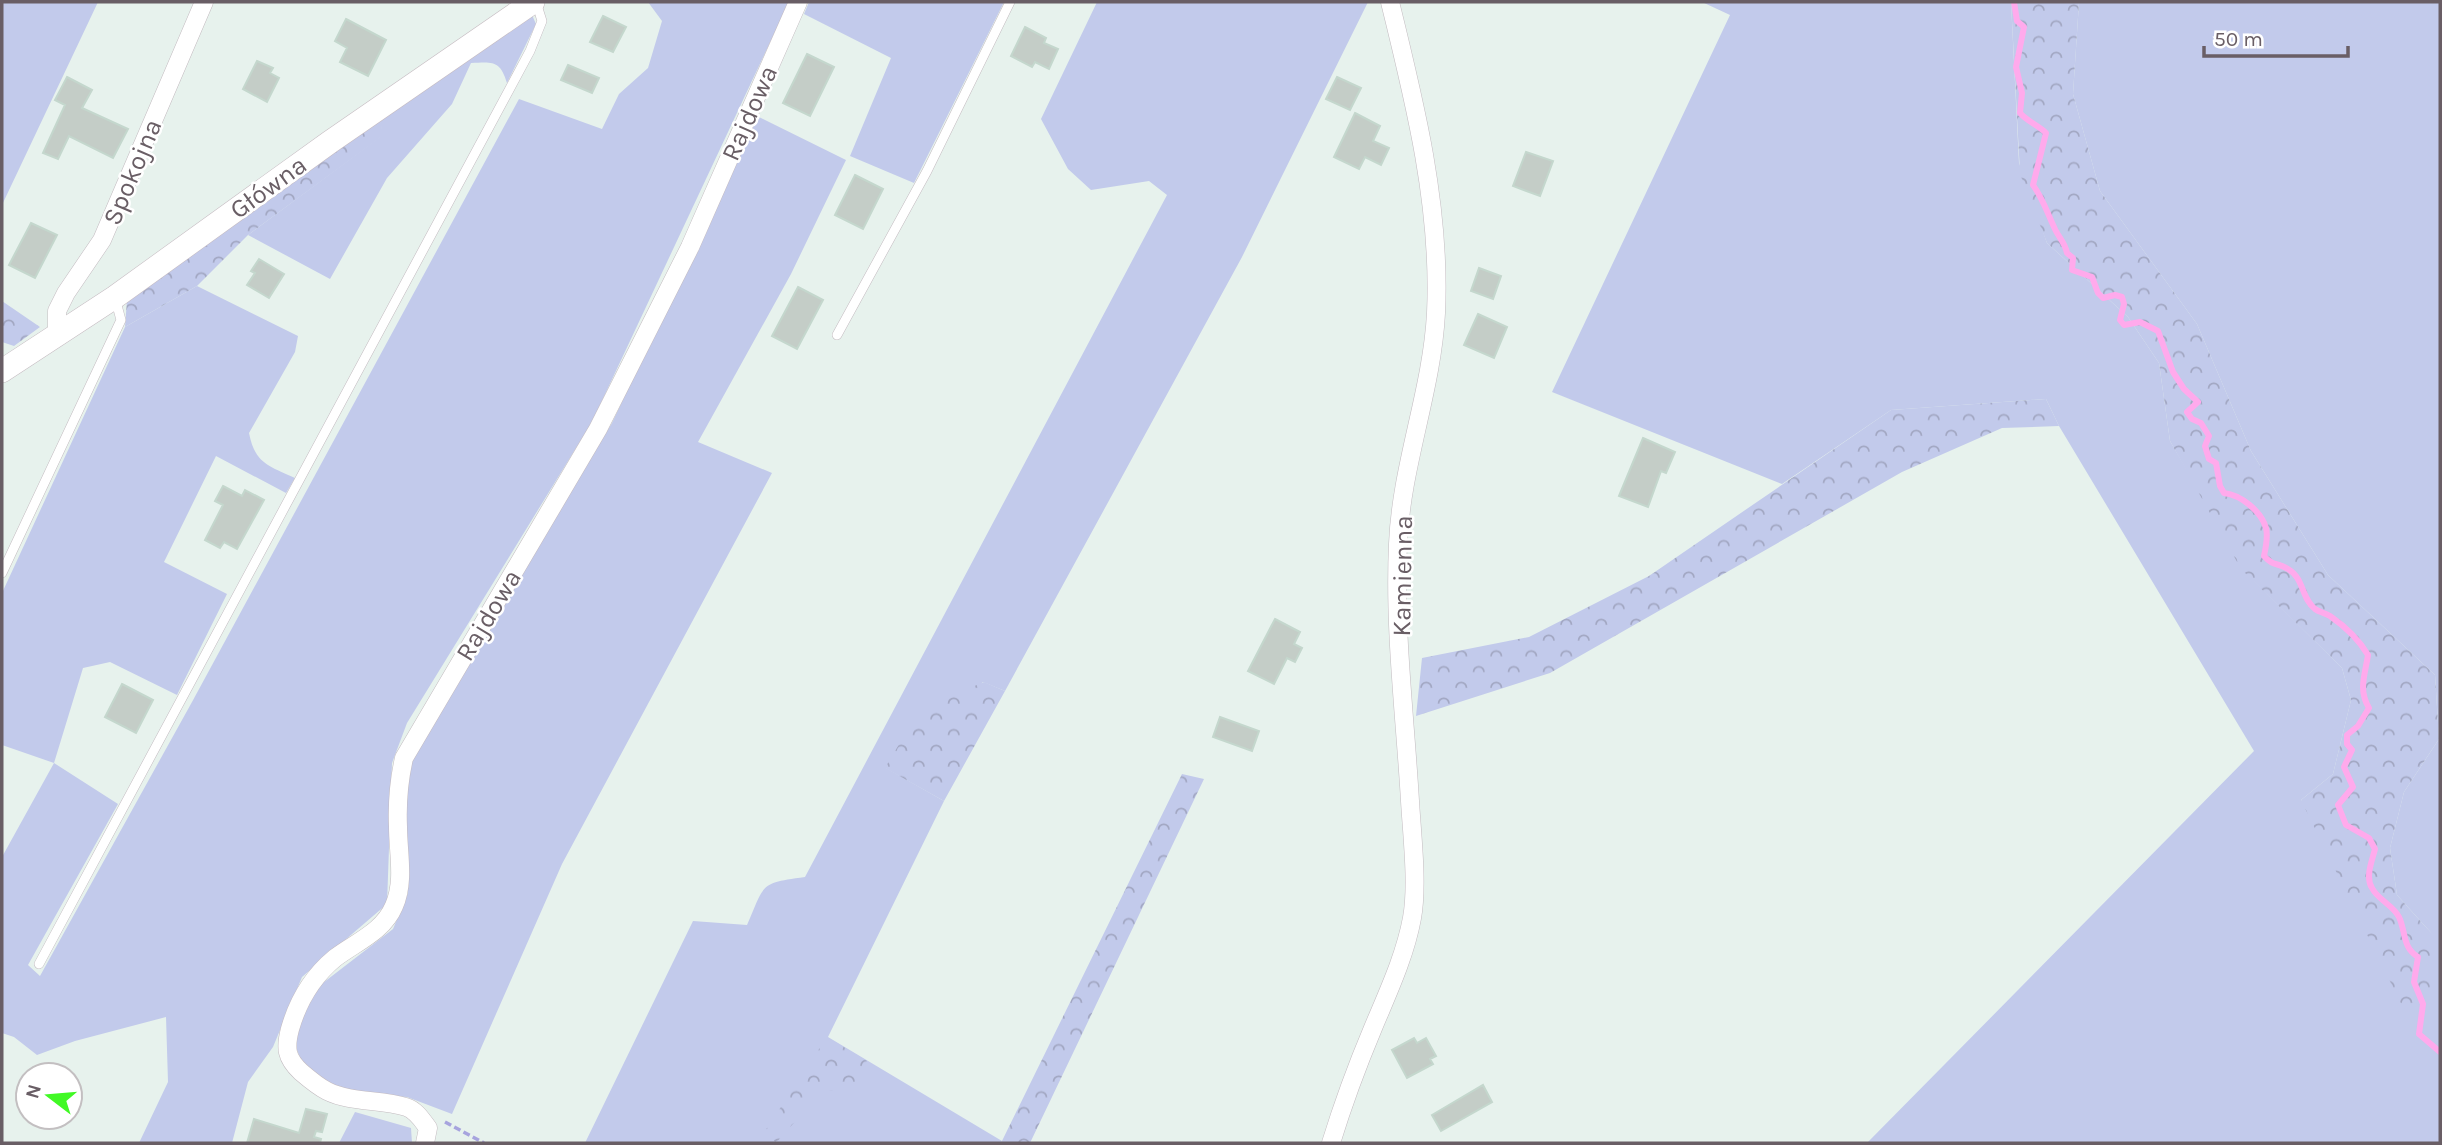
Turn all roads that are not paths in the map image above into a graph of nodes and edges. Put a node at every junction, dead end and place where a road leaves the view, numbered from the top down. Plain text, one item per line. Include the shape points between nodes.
1 (204, 2) edge
2 (534, 2) edge
3 (799, 2) edge
4 (1010, 2) edge
5 (1390, 2) edge
6 (115, 297) junction
7 (837, 335) dead end
8 (57, 337) junction
9 (2, 370) edge
10 (2, 573) edge
11 (39, 964) dead end
12 (425, 1143) edge
13 (1331, 1143) edge

1 - 8 street, Spokojna via 102,240 57,311
2 - 6 street, Główna
2 - 11 lane via 542,22 530,51
3 - 12 street, Rajdowa via 690,247 598,429 404,758 397,825 401,878 394,906 383,924 334,959 306,988 294,1016 286,1045 291,1061 302,1072 327,1091 407,1107 428,1128
4 - 7 lane via 927,171
5 - 13 street, Kamienna via 1409,77 1435,221 1436,314 1398,542 1412,916 1401,961
6 - 8 street, Główna
6 - 10 lane via 121,320
8 - 9 street, Główna

